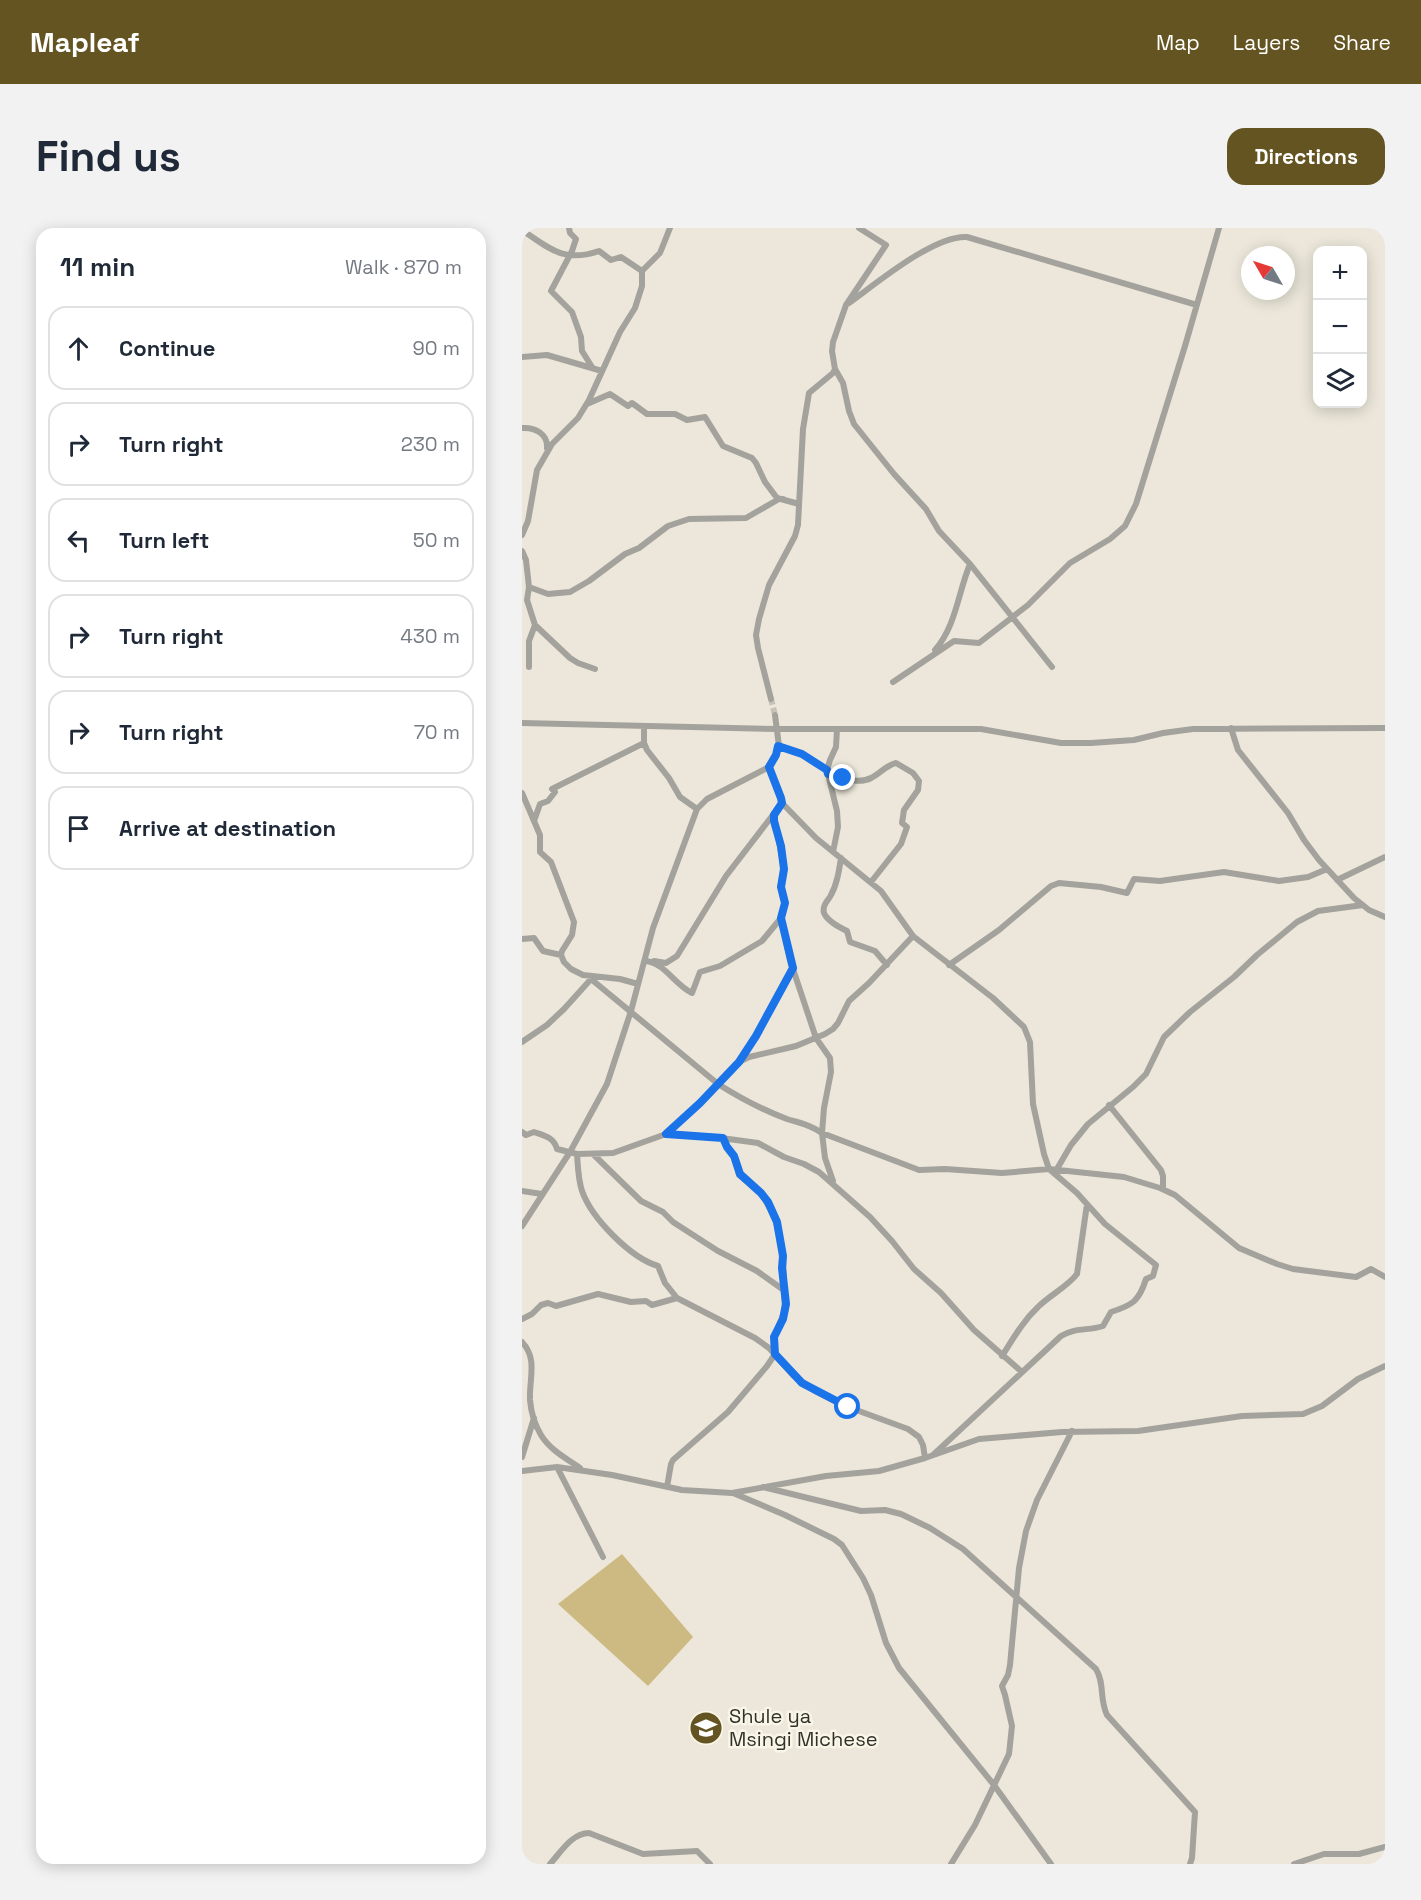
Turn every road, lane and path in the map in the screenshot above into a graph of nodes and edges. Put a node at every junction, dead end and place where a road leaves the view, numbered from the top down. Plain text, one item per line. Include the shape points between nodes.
1 (569, 228) edge
2 (670, 228) edge
3 (859, 228) edge
4 (1219, 228) edge
5 (522, 230) edge
6 (569, 256) junction
7 (642, 271) junction
8 (846, 305) junction
9 (1197, 305) junction
10 (522, 357) edge
11 (592, 367) junction
12 (835, 369) junction
13 (602, 371) junction
14 (587, 404) junction
15 (522, 428) edge
16 (546, 453) junction
17 (783, 499) junction
18 (799, 504) junction
19 (522, 535) edge
20 (522, 551) edge
21 (970, 564) junction
22 (529, 587) junction
23 (1011, 617) junction
24 (535, 626) junction
25 (929, 657) junction
26 (529, 667) dead end
27 (1052, 667) dead end
28 (595, 669) dead end
29 (893, 682) dead end
30 (771, 699) tunnel mouth
31 (775, 715) tunnel mouth
32 (522, 723) edge
33 (644, 727) junction
34 (1231, 728) junction
35 (1385, 728) edge
36 (777, 729) junction
37 (837, 729) junction
38 (644, 743) junction
39 (778, 746) junction
40 (769, 767) junction
41 (827, 772) junction
42 (522, 793) edge
43 (782, 803) junction
44 (697, 809) junction
45 (774, 815) junction
46 (534, 822) junction
47 (833, 852) junction
48 (1385, 857) edge
49 (842, 858) junction
50 (1327, 869) junction
51 (1337, 880) junction
52 (872, 882) junction
53 (1363, 905) junction
54 (1385, 917) edge
55 (781, 918) junction
56 (913, 936) junction
57 (522, 939) edge
58 (561, 955) junction
59 (645, 961) junction
60 (654, 961) junction
61 (886, 964) junction
62 (949, 964) junction
63 (793, 968) junction
64 (592, 978) junction
65 (638, 984) junction
66 (631, 1011) junction
67 (816, 1038) junction
68 (522, 1041) edge
69 (739, 1062) junction
70 (718, 1084) junction
71 (1109, 1105) junction
72 (522, 1132) edge
73 (822, 1132) junction
74 (666, 1134) junction
75 (723, 1138) junction
76 (574, 1153) junction
77 (593, 1154) junction
78 (1049, 1169) junction
79 (1057, 1169) junction
80 (834, 1183) junction
81 (1163, 1189) junction
82 (522, 1191) edge
83 (542, 1194) junction
84 (1087, 1204) junction
85 (522, 1226) edge
86 (1385, 1277) edge
87 (786, 1292) junction
88 (676, 1298) junction
89 (522, 1319) edge
90 (522, 1342) edge
91 (775, 1354) junction
92 (1002, 1356) junction
93 (1385, 1366) edge
94 (1022, 1372) junction
95 (534, 1418) junction
96 (1072, 1431) junction
97 (933, 1455) junction
98 (522, 1457) edge
99 (925, 1458) junction
100 (557, 1467) junction
101 (583, 1470) junction
102 (522, 1471) edge
103 (667, 1486) junction
104 (760, 1486) junction
105 (732, 1493) junction
106 (603, 1557) dead end
107 (1017, 1598) junction
108 (994, 1785) junction
109 (1385, 1847) edge
110 (522, 1858) edge
111 (527, 1864) edge
112 (550, 1864) edge
113 (710, 1864) edge
114 (951, 1864) edge
115 (1052, 1864) edge
116 (1190, 1864) edge
117 (1294, 1864) edge

1 - 6 street via 576,239
2 - 7 street via 660,254
3 - 8 street via 886,245
4 - 9 street
5 - 6 street
6 - 7 street via 598,251 610,260 621,257
6 - 11 street via 551,291 572,312 582,351
7 - 13 street via 635,308
8 - 9 street via 933,246 957,236
8 - 12 street via 833,342
9 - 23 street via 1136,504 1125,526 1070,563
10 - 11 street via 547,355
11 - 13 street
12 - 18 street via 809,393
12 - 21 street via 854,423
13 - 14 street
14 - 16 street
14 - 17 street via 610,394 628,406 632,402 647,414 675,414 687,420 705,417 723,446 752,458 770,490
15 - 16 street via 532,427 545,438
16 - 19 street via 535,476
17 - 18 street
17 - 22 street via 746,518 689,519 668,526 570,592 548,594
18 - 30 street via 795,536 764,597 758,627 758,648
20 - 22 street
21 - 23 street
21 - 25 street via 949,631
22 - 24 street via 527,602
23 - 25 street via 979,643 954,641
23 - 27 street
24 - 26 street via 529,642
24 - 28 street via 570,658
25 - 29 street
31 - 36 street
32 - 33 street
33 - 36 street
33 - 38 street
34 - 35 street
34 - 37 street via 1193,729 1091,743 1061,743 981,729
34 - 50 street via 1238,750
36 - 37 street
36 - 39 street
37 - 41 street via 836,747
38 - 44 street via 680,797
38 - 46 street via 552,789 555,792 540,804
39 - 40 street
39 - 41 street via 802,754
40 - 43 street
40 - 44 street
41 - 47 street via 837,811
41 - 52 street via 868,780 896,763 919,781 918,790 904,810 904,839
42 - 46 street
43 - 45 street
43 - 47 street
44 - 59 street via 653,928
45 - 55 street via 784,869 781,887 785,903
45 - 60 street via 726,876 676,956 666,963
46 - 58 street via 540,835 540,852 551,862 574,921 572,935
47 - 49 street
48 - 51 street
49 - 52 street
49 - 61 street via 824,913 847,931 850,942 875,951
50 - 51 street
50 - 62 street via 1308,877 1279,881 1224,872 1160,881 1134,879 1127,893 1059,883 1045,889 999,930
51 - 53 street
52 - 56 street
53 - 54 street
53 - 71 street via 1318,911 1289,928 1177,1023 1158,1046 1146,1074
55 - 60 street via 757,944 720,966 699,972 692,993
55 - 63 street
56 - 61 street
56 - 62 street
57 - 58 street via 534,938 543,951
58 - 64 street via 571,969
59 - 60 street
59 - 65 street
61 - 67 street via 849,1001 833,1029
62 - 78 street via 1013,1014 1029,1035 1033,1104
63 - 67 street
63 - 69 street
64 - 65 street
64 - 66 street
64 - 68 street via 547,1025
65 - 66 street
66 - 70 street
66 - 76 street via 607,1084
67 - 69 street
67 - 73 street via 830,1058 831,1072
69 - 70 street
70 - 73 street via 758,1106
70 - 74 street
71 - 79 street via 1078,1136
71 - 81 street via 1161,1170
72 - 76 street via 548,1136 557,1149
73 - 78 street via 919,1170 1002,1173
73 - 80 street via 825,1158
74 - 75 street
74 - 77 street via 613,1153
75 - 80 street via 758,1143
75 - 87 street via 740,1174 761,1193 775,1216
76 - 77 street
76 - 83 street
76 - 88 street via 580,1185 594,1212 636,1254 658,1266
77 - 87 street via 641,1201
78 - 79 street
78 - 84 street
79 - 81 street via 1124,1177
80 - 92 street via 882,1228 914,1269
81 - 86 street via 1190,1206 1239,1248 1277,1264 1356,1277 1371,1269
82 - 83 street
83 - 85 street
84 - 92 street via 1077,1274 1026,1320
84 - 94 street via 1105,1224 1156,1265 1153,1276 1146,1279 1131,1305 1111,1312 1103,1326 1071,1330
87 - 91 street via 785,1311 774,1337
88 - 89 street via 652,1305 598,1294 556,1306 541,1305
88 - 91 street via 755,1338
90 - 95 street via 531,1355 530,1400
91 - 99 street via 793,1375 815,1391 908,1429 919,1437
91 - 103 street via 728,1412 673,1460
92 - 94 street
93 - 96 street via 1358,1378 1322,1406 1303,1414 1242,1416 1138,1431
94 - 97 street
95 - 98 street
95 - 101 street via 542,1437 555,1451
96 - 97 street via 979,1439
96 - 107 street via 1026,1531
97 - 99 street
99 - 104 street via 879,1471
100 - 101 street
100 - 102 street
100 - 106 street
101 - 103 street
103 - 105 street
104 - 105 street
104 - 107 street via 861,1511 901,1514 963,1549
105 - 108 street via 786,1515 842,1545 871,1595 886,1643 899,1668
107 - 108 street via 1008,1675 1002,1686 1012,1726 1011,1743
107 - 116 street via 1096,1669 1107,1715 1193,1809 1196,1817
108 - 114 street
108 - 115 street
109 - 117 street via 1359,1854 1324,1854
110 - 111 street
112 - 113 street via 584,1833 643,1854 697,1851

